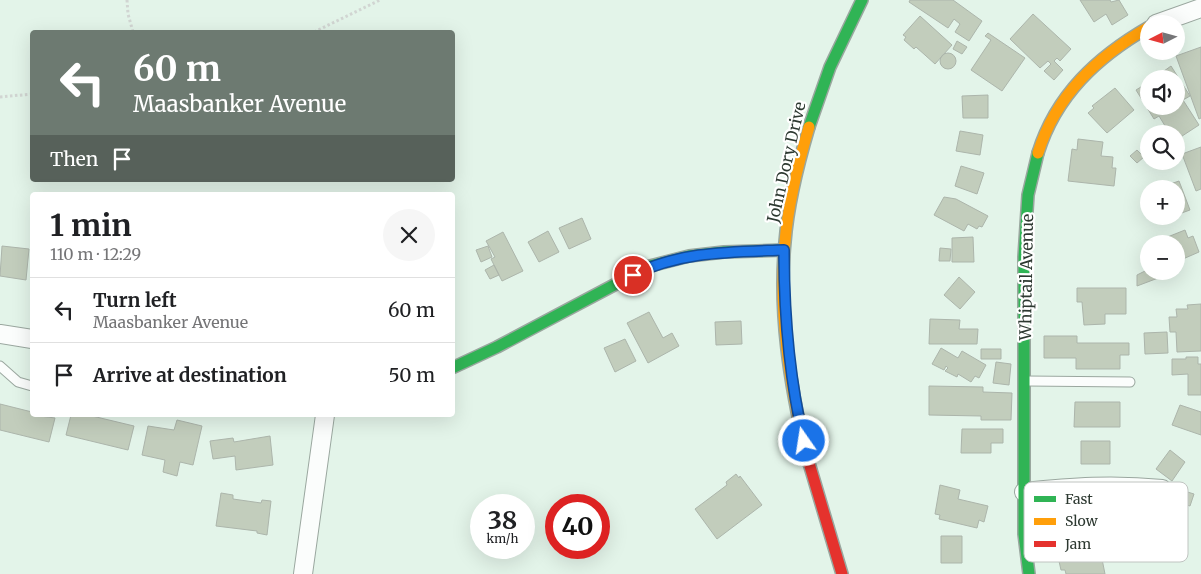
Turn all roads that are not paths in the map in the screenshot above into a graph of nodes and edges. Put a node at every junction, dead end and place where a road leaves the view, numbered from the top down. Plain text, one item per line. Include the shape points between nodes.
1 (862, 0) edge
2 (1201, 8) edge
3 (1181, 15) edge
4 (1140, 33) edge
5 (784, 250) junction
6 (0, 334) edge
7 (30, 339) edge
8 (0, 366) edge
9 (455, 367) edge
10 (1024, 381) junction
11 (1130, 382) dead end
12 (30, 385) edge
13 (325, 417) edge
14 (1024, 492) joint
15 (1024, 534) edge
16 (303, 574) edge
17 (842, 574) edge

1 - 5 street, John Dory Drive via 829,67 812,114 789,210
2 - 3 street
4 - 10 street, Whiptail Avenue via 1097,61 1071,87 1041,144 1032,177 1024,239
5 - 9 street via 689,256 650,266
5 - 17 street, John Dory Drive via 786,320 797,410 807,456
6 - 7 street
8 - 12 lane via 18,382
10 - 11 lane
10 - 14 street, Whiptail Avenue
13 - 16 street
14 - 15 street, Whiptail Avenue

